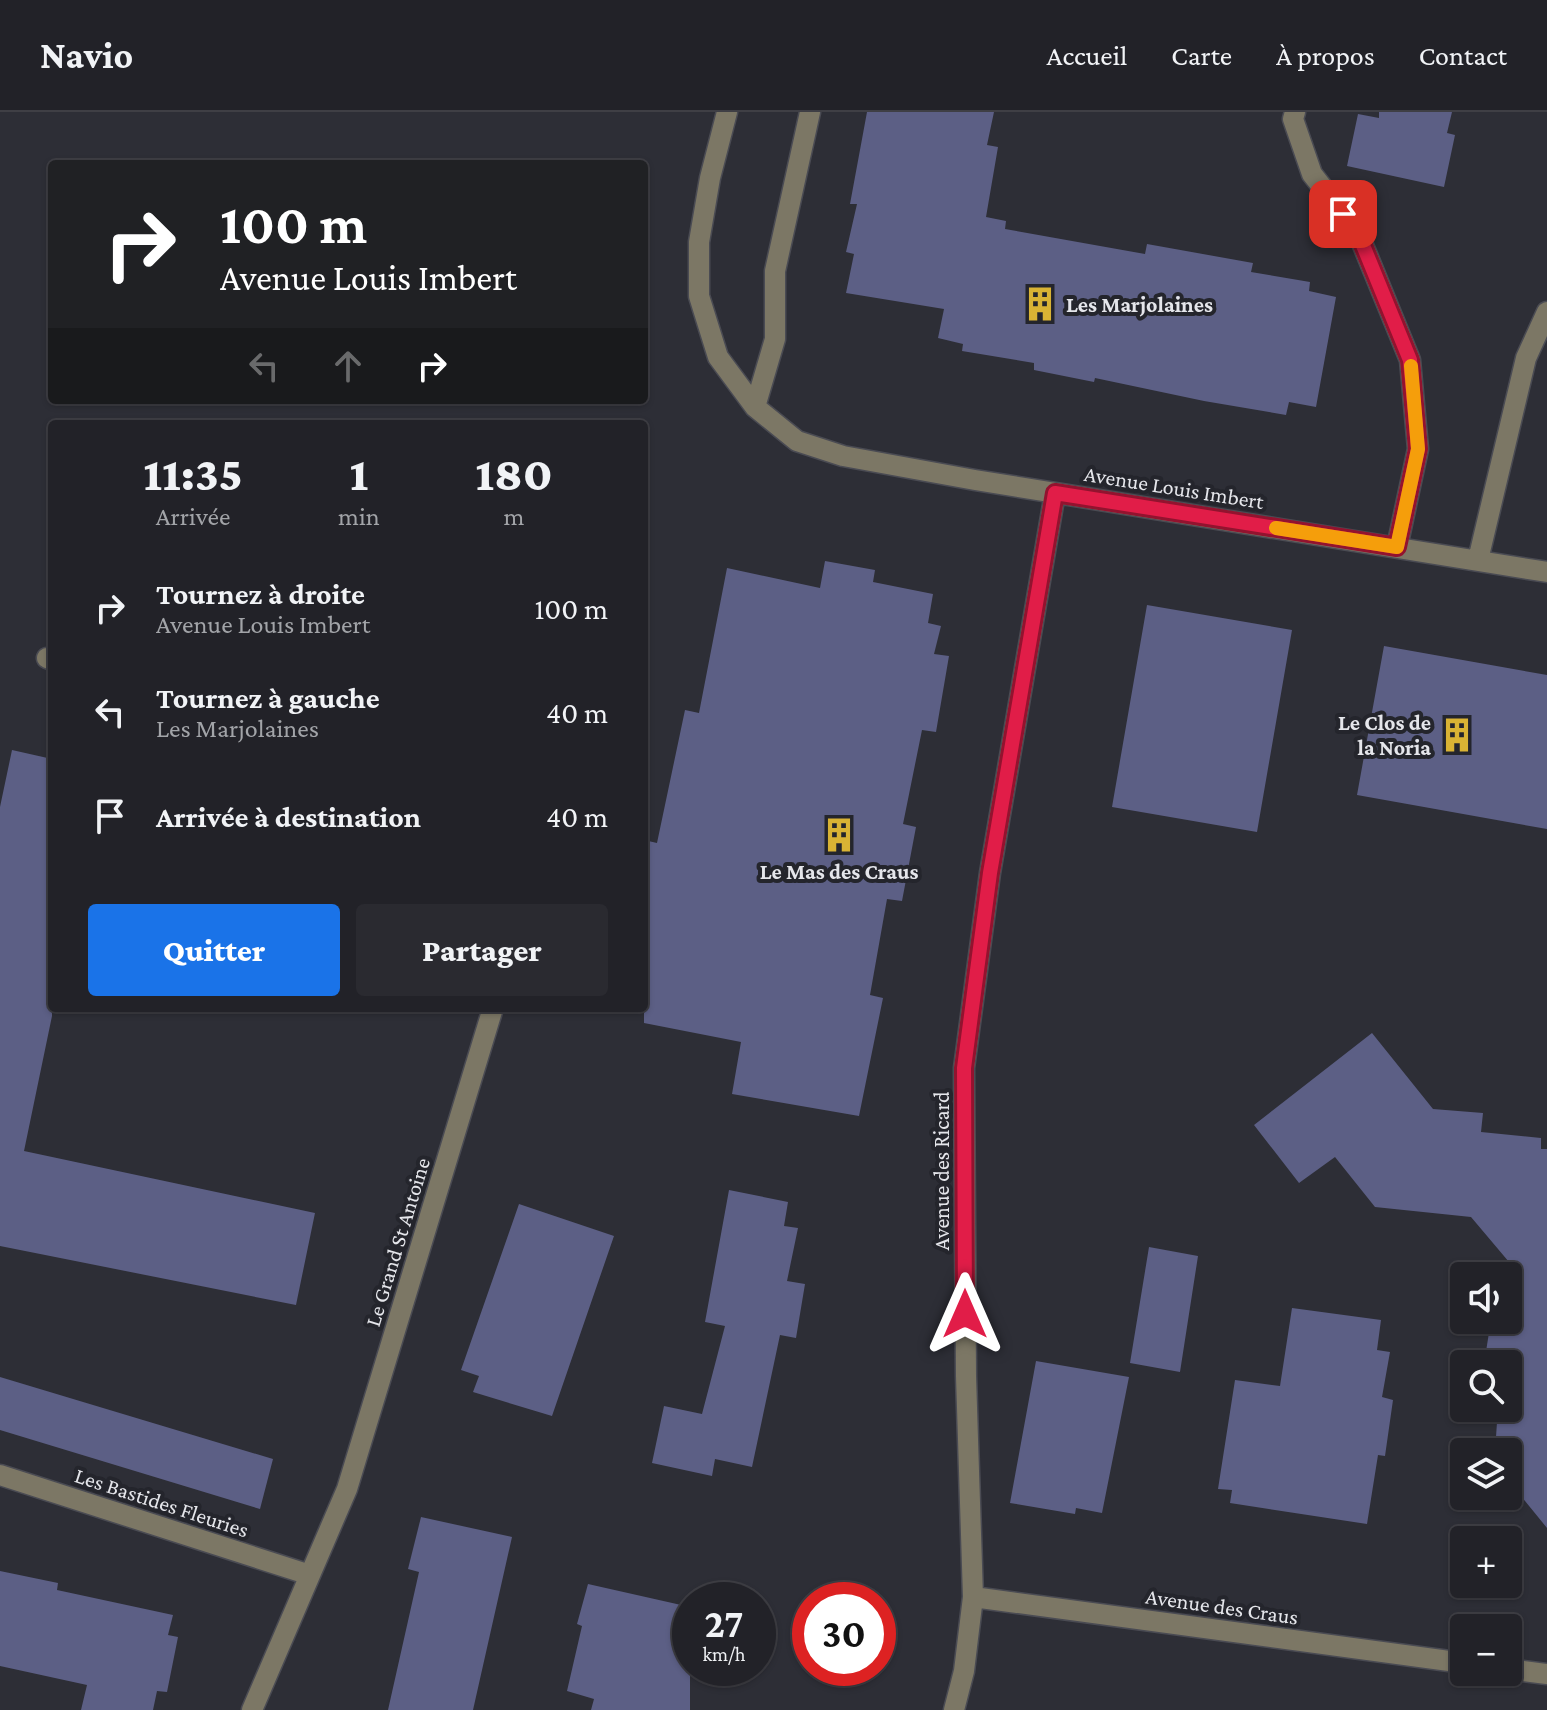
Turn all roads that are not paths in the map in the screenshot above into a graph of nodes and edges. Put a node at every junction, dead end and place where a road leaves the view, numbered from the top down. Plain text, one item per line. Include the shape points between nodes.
1 (727, 112) edge
2 (810, 112) edge
3 (1295, 112) edge
4 (1547, 312) edge
5 (755, 407) junction
6 (1055, 493) junction
7 (1397, 547) junction
8 (1478, 560) junction
9 (1547, 572) edge
10 (492, 1012) edge
11 (0, 1475) edge
12 (310, 1575) junction
13 (973, 1597) junction
14 (1450, 1661) edge
15 (1522, 1671) edge
16 (1547, 1674) edge
17 (252, 1710) edge
18 (954, 1710) edge

1 - 5 street via 699,242 699,296 718,357
2 - 5 street via 775,271 775,339
3 - 7 street via 1312,174 1358,233 1410,360 1418,449
4 - 8 street via 1526,358
5 - 6 street, Avenue Louis Imbert via 797,441 843,456
6 - 7 street, Avenue Louis Imbert
6 - 13 street, Avenue des Ricard via 990,873 964,1068
7 - 8 street, Avenue Louis Imbert
8 - 9 street, Avenue Louis Imbert
10 - 12 street, Le Grand St Antoine via 347,1489
11 - 12 street, Les Bastides Fleuries
12 - 17 street, Le Grand St Antoine
13 - 14 street, Avenue des Craus
13 - 18 street, Avenue des Ricard
15 - 16 street

